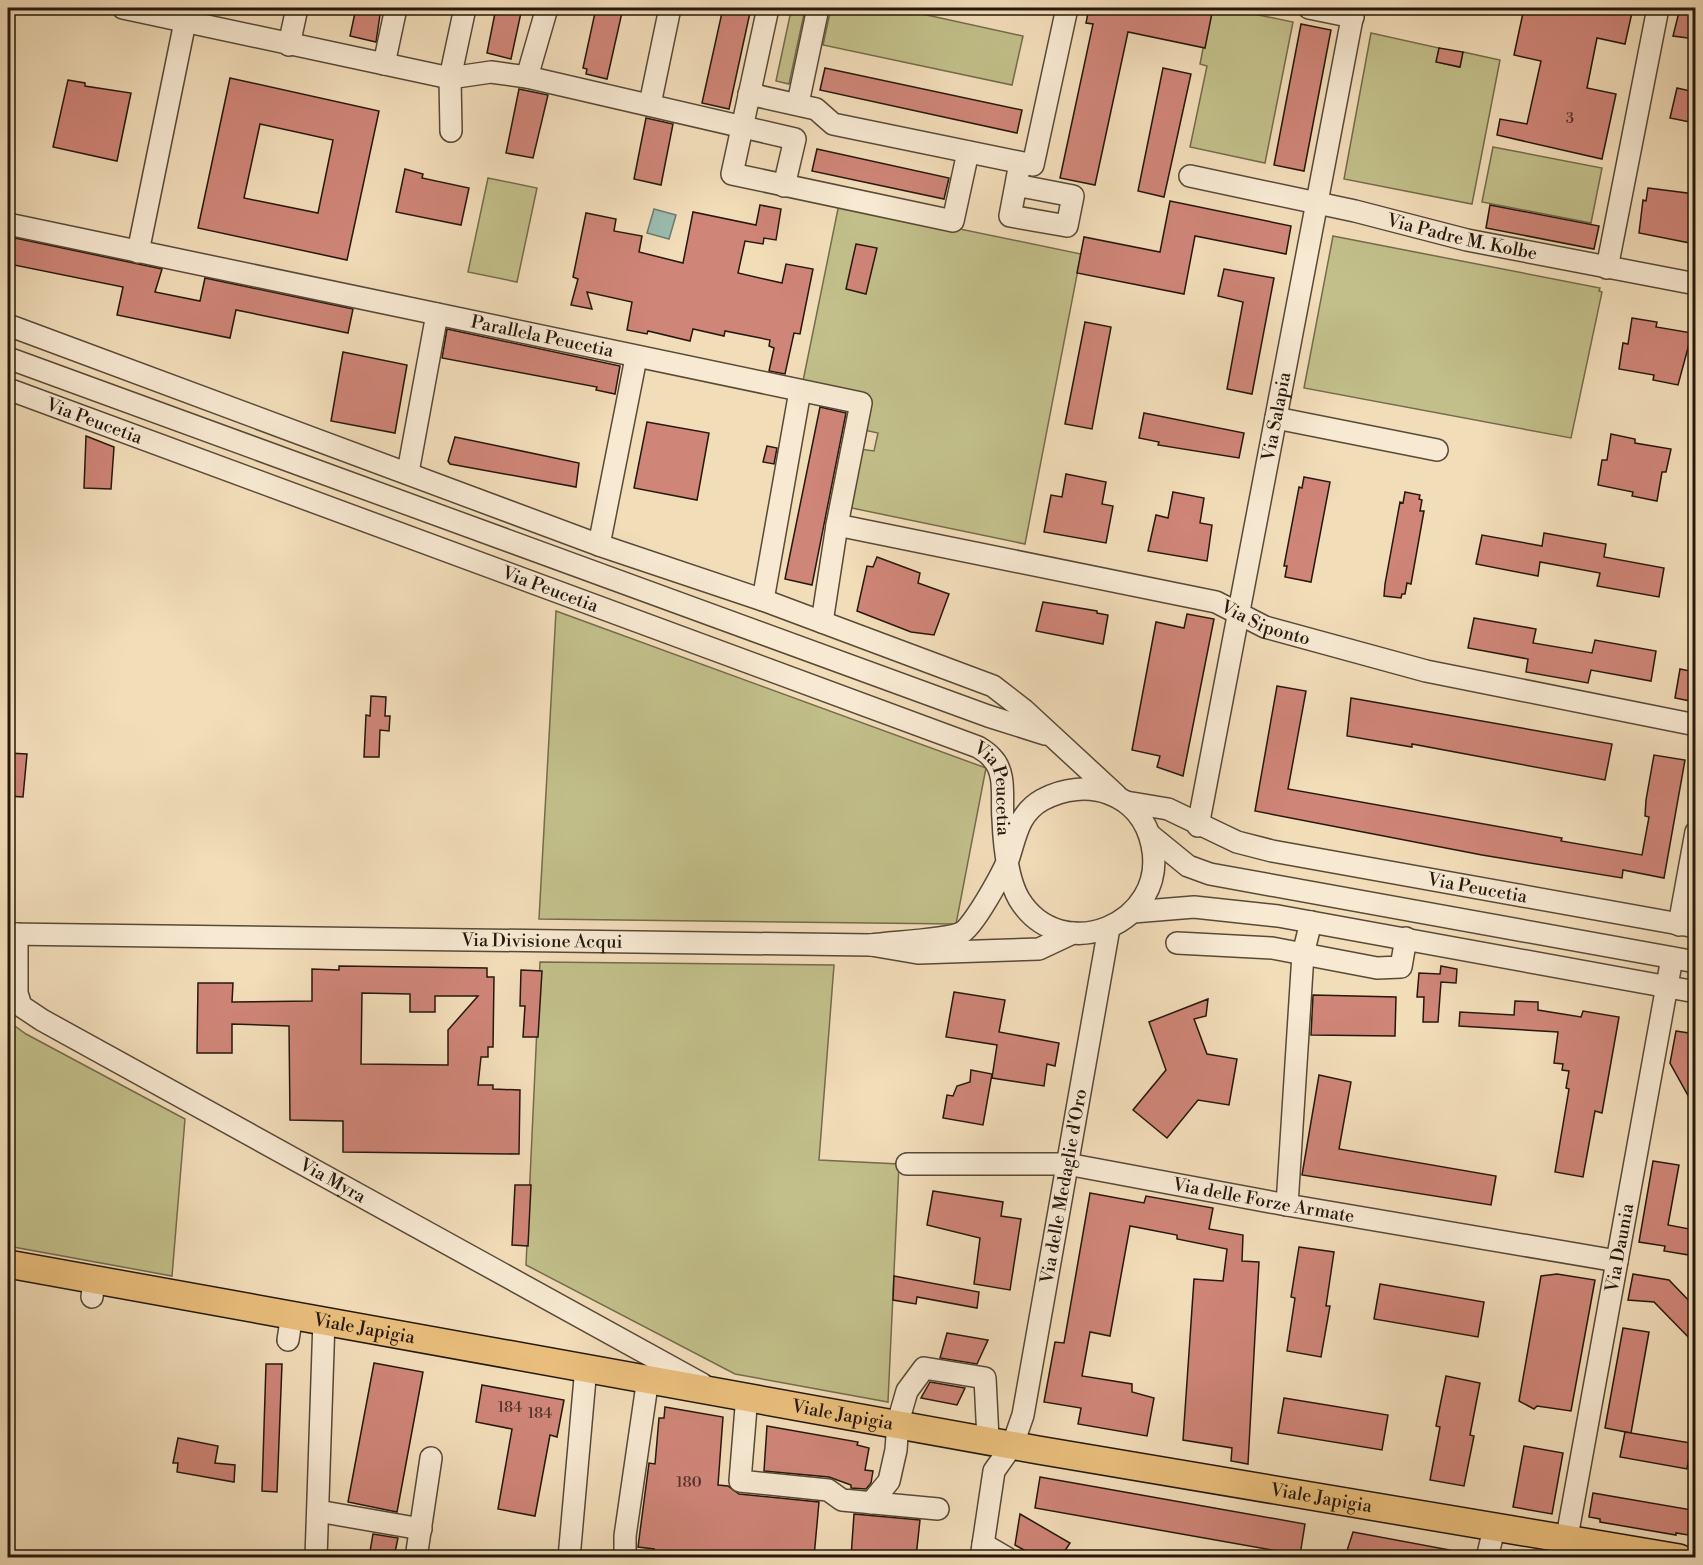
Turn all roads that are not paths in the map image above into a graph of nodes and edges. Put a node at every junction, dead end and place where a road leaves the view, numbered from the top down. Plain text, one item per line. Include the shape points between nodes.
1 (123, 8) edge
2 (297, 8) edge
3 (396, 8) edge
4 (465, 8) edge
5 (547, 8) edge
6 (670, 8) edge
7 (768, 8) edge
8 (818, 8) edge
9 (1067, 8) edge
10 (1309, 8) edge
11 (1658, 8) edge
12 (1353, 12) edge
13 (194, 18) edge
14 (289, 45) junction
15 (384, 64) junction
16 (527, 77) junction
17 (450, 78) junction
18 (749, 94) junction
19 (798, 103) junction
20 (650, 104) junction
21 (741, 128) junction
22 (451, 131) dead end
23 (968, 152) junction
24 (1020, 163) junction
25 (1190, 176) dead end
26 (1016, 185) dead end
27 (784, 186) junction
28 (1317, 203) junction
29 (8, 224) edge
30 (138, 252) junction
31 (1608, 268) junction
32 (1695, 284) edge
33 (437, 315) junction
34 (8, 325) edge
35 (8, 358) edge
36 (636, 358) junction
37 (8, 389) edge
38 (800, 391) junction
39 (1276, 418) junction
40 (283, 429) junction
41 (232, 441) junction
42 (1437, 450) dead end
43 (408, 472) junction
44 (837, 525) junction
45 (599, 545) junction
46 (763, 600) junction
47 (1239, 614) junction
48 (822, 622) junction
49 (1695, 725) edge
50 (1051, 736) junction
51 (1122, 800) junction
52 (1198, 826) junction
53 (1695, 832) edge
54 (1150, 835) junction
55 (1009, 858) junction
56 (1133, 912) junction
57 (1278, 916) junction
58 (1311, 922) junction
59 (1687, 926) edge
60 (1109, 928) junction
61 (1073, 933) junction
62 (12, 934) edge
63 (1406, 938) junction
64 (1177, 943) dead end
65 (871, 945) junction
66 (1272, 948) junction
67 (1302, 954) junction
68 (1672, 958) junction
69 (1695, 962) edge
70 (1667, 987) junction
71 (1695, 992) edge
72 (907, 1164) dead end
73 (1067, 1164) junction
74 (1287, 1205) junction
75 (1617, 1261) junction
76 (14, 1271) edge
77 (324, 1320) junction
78 (586, 1367) junction
79 (648, 1378) junction
80 (711, 1389) junction
81 (747, 1395) junction
82 (898, 1422) junction
83 (1000, 1442) junction
84 (431, 1458) dead end
85 (871, 1503) junction
86 (938, 1509) dead end
87 (318, 1511) junction
88 (1495, 1525) junction
89 (421, 1529) junction
90 (1567, 1537) junction
91 (982, 1551) edge
92 (316, 1557) edge
93 (416, 1557) edge
94 (569, 1557) edge
95 (625, 1557) edge
96 (1007, 1557) edge
97 (1488, 1557) edge
98 (1679, 1557) edge

1 - 13 street
2 - 14 street
3 - 15 street
4 - 17 street
5 - 16 street
6 - 20 street
7 - 18 street
8 - 19 street
9 - 24 street via 1033,165
10 - 12 street
11 - 31 street
12 - 28 street, Via Salapia
13 - 14 street
13 - 30 street
14 - 15 street
15 - 17 street
16 - 17 street via 491,72
16 - 20 street
17 - 22 street
18 - 19 street
18 - 21 street
19 - 23 street via 816,109 832,124
20 - 21 street
21 - 27 street via 732,174
21 - 27 street via 795,139
23 - 24 street
23 - 27 street via 953,221
24 - 26 street
25 - 28 street, Via Padre M. Kolbe
28 - 31 street, Via Padre M. Kolbe via 1467,240
28 - 39 street, Via Salapia
29 - 30 street, Parallela Peucetia
30 - 33 street, Parallela Peucetia
31 - 32 street, Via Padre M. Kolbe
33 - 36 street, Parallela Peucetia
33 - 43 street
34 - 40 street, Via Peucetia
35 - 41 street, Via Peucetia
36 - 38 street, Parallela Peucetia
36 - 45 street
37 - 55 street, Via Peucetia via 978,747 994,759 1000,774
38 - 44 street, Parallela Peucetia via 861,403
38 - 46 street
39 - 42 street
39 - 47 street, Via Salapia
40 - 41 street
40 - 43 street, Via Peucetia
41 - 50 street, Via Peucetia
43 - 45 street, Via Peucetia
44 - 47 street, Via Siponto via 1216,602
44 - 48 street, Parallela Peucetia
45 - 46 street, Via Peucetia
46 - 48 street, Via Peucetia
47 - 49 street, Via Siponto via 1265,627 1426,671
47 - 52 street, Via Salapia
48 - 50 street, Via Peucetia via 993,686
50 - 51 street, Via Peucetia
51 - 52 street, Via Peucetia via 1168,809
51 - 54 street, Via Peucetia via 1140,817
51 - 55 street, Via Peucetia via 1088,789 1056,792 1023,818 1013,837
52 - 59 street, Via Peucetia via 1272,851
53 - 59 street
54 - 56 street, Via Peucetia via 1155,855 1153,876 1146,896
54 - 68 street via 1188,866 1210,874
55 - 61 street, Via Peucetia via 1011,879 1034,916
55 - 65 street, Via Peucetia via 974,923 961,933
56 - 57 street, Via Peucetia via 1194,907
56 - 60 street, Via Peucetia
57 - 58 street, Via Peucetia
57 - 66 street
58 - 63 street, Via Peucetia
58 - 67 street
60 - 61 street, Via Peucetia
60 - 73 street, Via delle Medaglie d'Oro
61 - 65 street, Via Divisione Acqui via 1038,949 918,953
62 - 65 street, Via Divisione Acqui
62 - 80 street, Via Myra via 21,1006 42,1020
63 - 67 street via 1401,967 1377,968
63 - 70 street, Via Peucetia
64 - 66 street
66 - 67 street
67 - 74 street
68 - 69 street
68 - 70 street, Via Daunia
70 - 71 street, Via Peucetia
70 - 75 street, Via Daunia
72 - 73 street, Via delle Forze Armate
73 - 74 street, Via delle Forze Armate
73 - 83 street, Via delle Medaglie d'Oro via 1023,1415
74 - 75 street, Via delle Forze Armate
75 - 90 street, Via Daunia
76 - 77 main road, Viale Japigia via 290,1327
77 - 78 main road, Viale Japigia
77 - 87 street
78 - 79 main road, Viale Japigia
78 - 94 street
79 - 80 main road, Viale Japigia
79 - 95 street
80 - 81 main road, Viale Japigia
81 - 82 main road, Viale Japigia
81 - 85 street via 740,1481 828,1490 842,1500
82 - 83 main road, Viale Japigia
82 - 83 street via 907,1391 924,1368 985,1378
82 - 85 street via 889,1481
83 - 88 main road, Viale Japigia
83 - 91 street, Via delle Medaglie d'Oro
84 - 89 street
85 - 86 street
87 - 89 street
87 - 92 street
88 - 90 main road, Viale Japigia
88 - 97 street
89 - 93 street
90 - 98 main road, Viale Japigia
91 - 96 street

